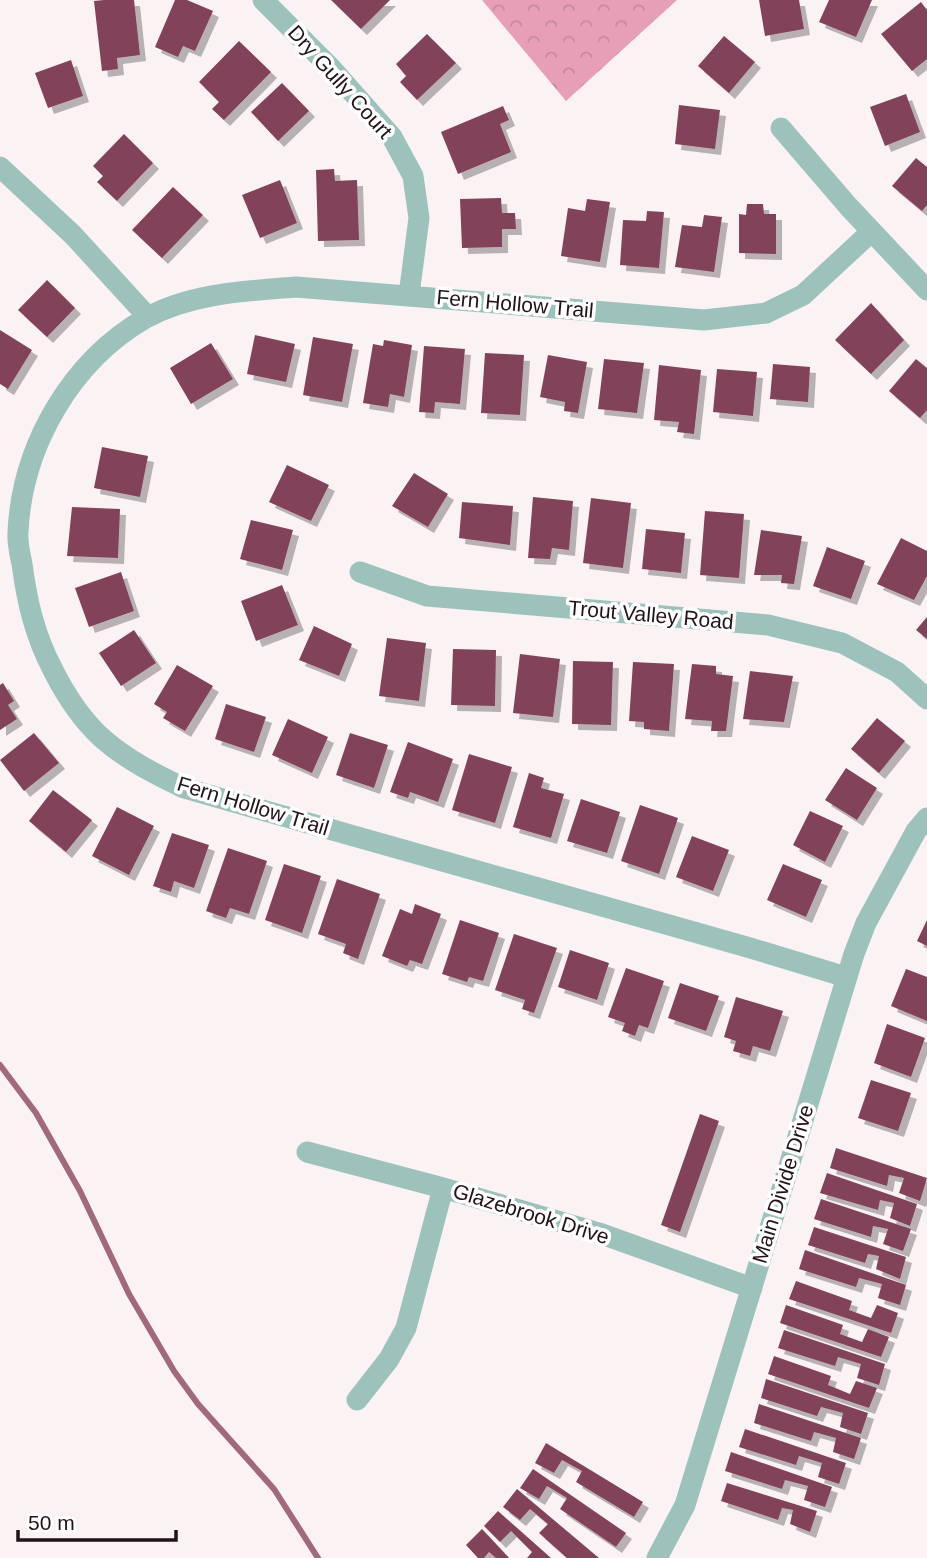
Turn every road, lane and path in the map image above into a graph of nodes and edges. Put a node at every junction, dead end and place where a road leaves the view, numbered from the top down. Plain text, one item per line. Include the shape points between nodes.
1 (263, 0) edge
2 (781, 128) dead end
3 (0, 167) edge
4 (871, 232) junction
5 (927, 290) edge
6 (410, 295) junction
7 (148, 317) junction
8 (360, 572) dead end
9 (927, 699) edge
10 (927, 818) edge
11 (846, 977) junction
12 (307, 1152) dead end
13 (443, 1188) junction
14 (752, 1288) junction
15 (357, 1400) dead end
16 (657, 1558) edge

1 - 6 street, Dry Gully Court via 392,136 413,177 418,218
2 - 4 street
3 - 7 street via 73,235
4 - 5 street
4 - 6 street, Fern Hollow Trail via 803,295 766,313 704,320
6 - 7 street, Fern Hollow Trail via 284,288 194,299
7 - 11 street, Fern Hollow Trail via 85,367 48,418 28,468 18,534 26,597 39,644 65,692 102,738 141,767 184,788
8 - 9 street, Trout Valley Road via 427,596 768,625 842,643 897,672
10 - 11 street, Main Divide Drive via 866,923
11 - 14 street, Main Divide Drive
12 - 13 street, Glazebrook Drive
13 - 14 street, Glazebrook Drive via 598,1233
13 - 15 street via 406,1328
14 - 16 street, Main Divide Drive via 685,1505

